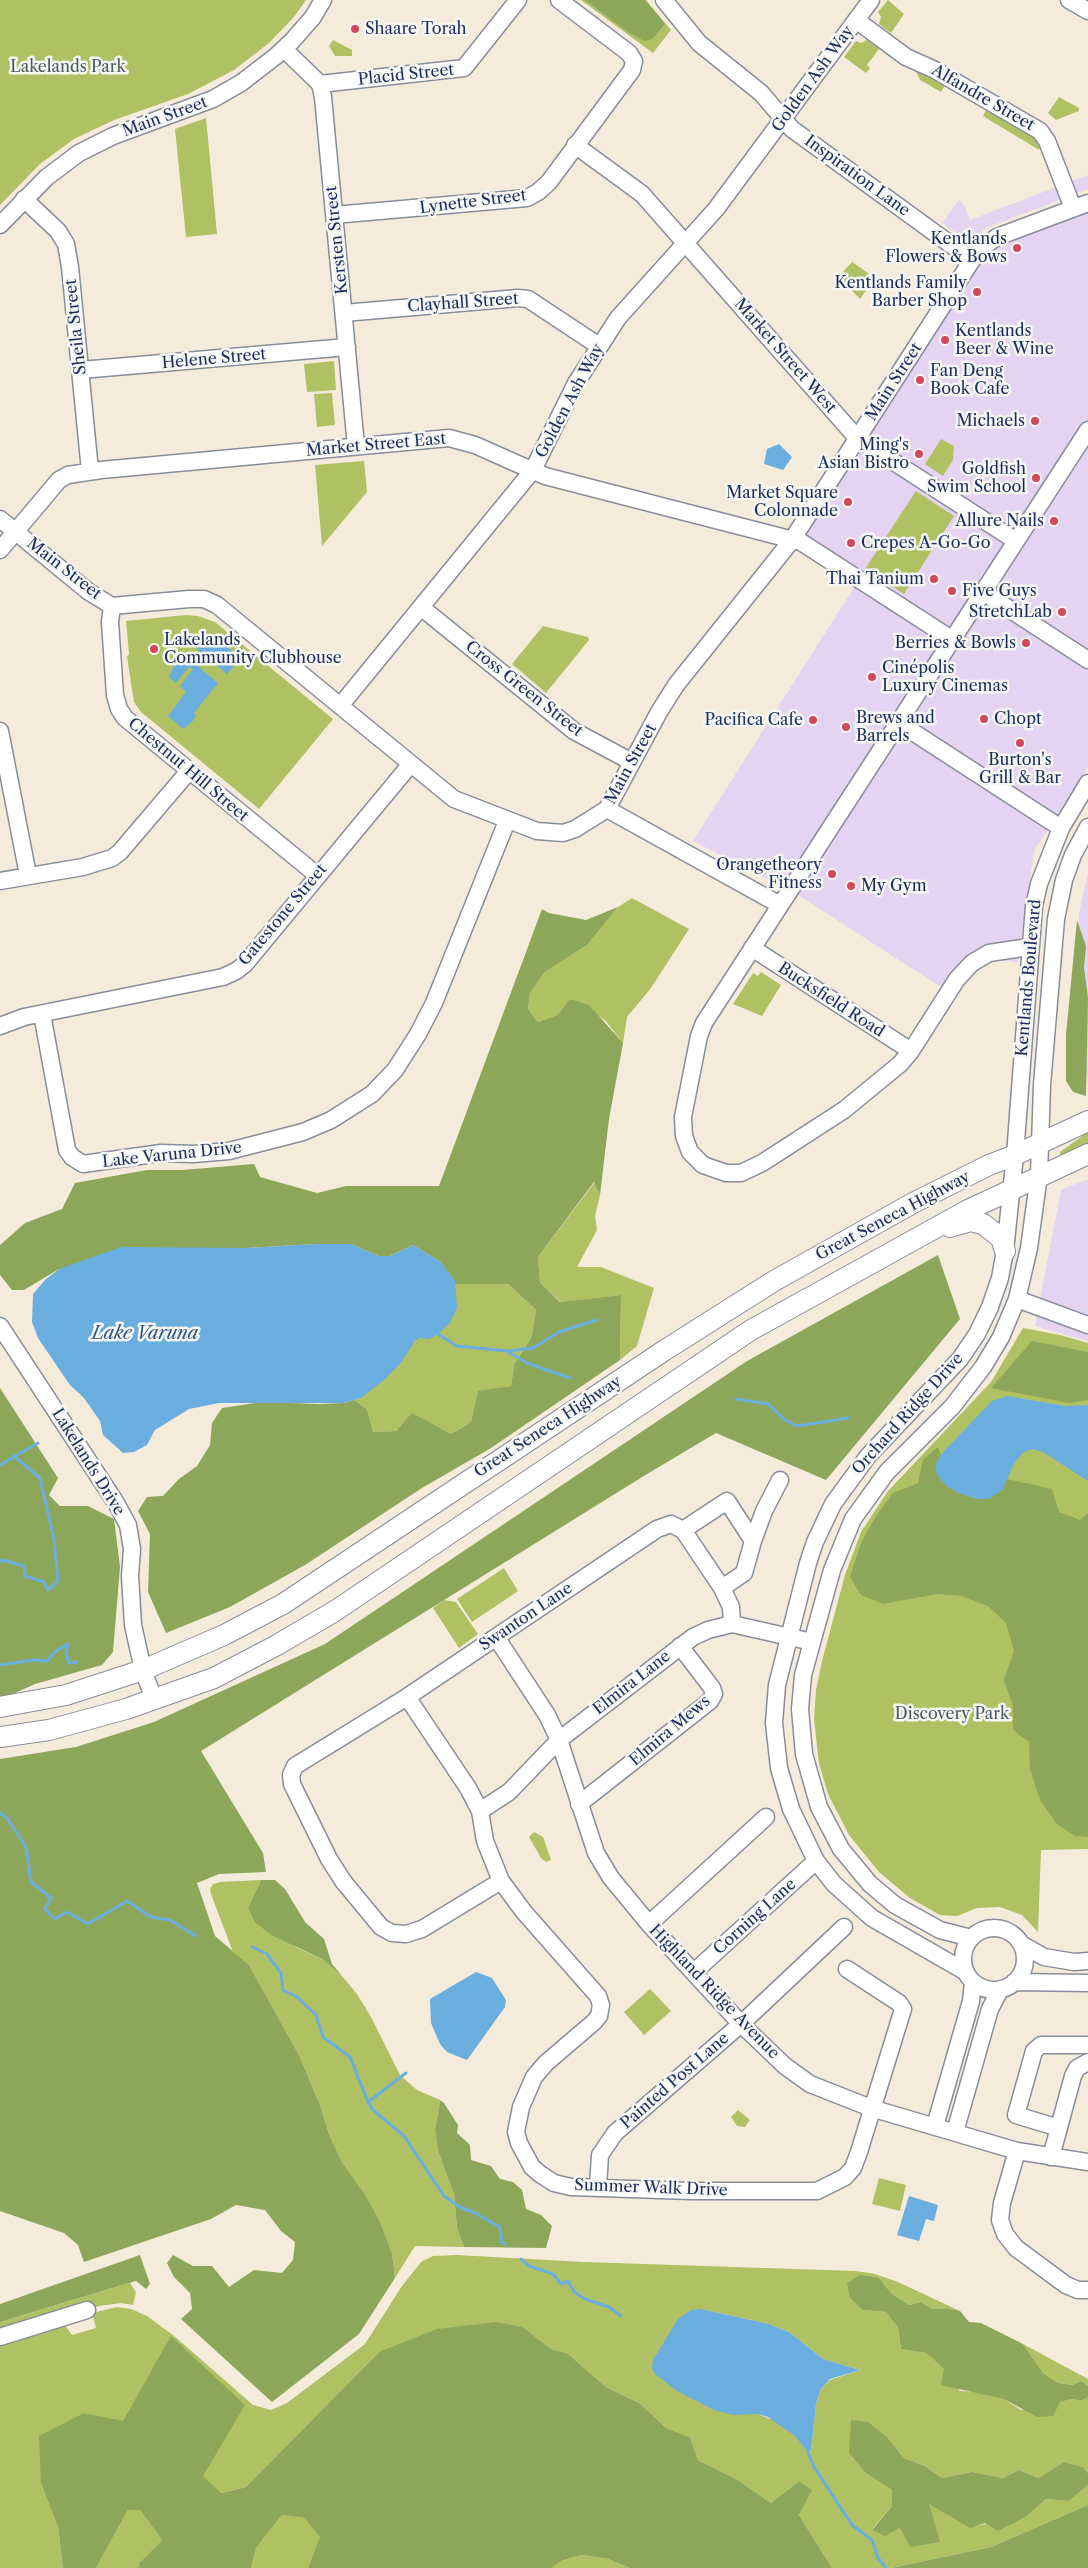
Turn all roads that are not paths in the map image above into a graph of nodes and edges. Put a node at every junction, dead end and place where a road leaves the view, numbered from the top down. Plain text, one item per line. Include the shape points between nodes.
1 (323, 0) edge
2 (518, 0) edge
3 (559, 0) edge
4 (871, 0) edge
5 (1069, 0) edge
6 (671, 3) edge
7 (1088, 11) edge
8 (856, 20) junction
9 (284, 49) junction
10 (320, 84) junction
11 (784, 120) junction
12 (576, 145) junction
13 (24, 199) junction
14 (1081, 205) edge
15 (334, 215) junction
16 (0, 225) edge
17 (686, 243) junction
18 (972, 260) junction
19 (344, 313) junction
20 (599, 346) junction
21 (347, 347) junction
22 (81, 370) junction
23 (1088, 430) edge
24 (857, 438) junction
25 (356, 446) junction
26 (533, 470) junction
27 (90, 471) junction
28 (0, 519) edge
29 (16, 531) junction
30 (792, 540) junction
31 (1016, 541) junction
32 (0, 550) edge
33 (983, 592) junction
34 (112, 606) junction
35 (422, 608) junction
36 (952, 640) junction
37 (1088, 660) edge
38 (340, 706) junction
39 (899, 723) junction
40 (0, 731) edge
41 (632, 762) junction
42 (410, 765) junction
43 (189, 771) junction
44 (1088, 783) edge
45 (606, 809) junction
46 (507, 821) junction
47 (1088, 827) edge
48 (1061, 828) junction
49 (28, 875) junction
50 (317, 875) junction
51 (0, 881) edge
52 (780, 905) junction
53 (1030, 947) junction
54 (752, 948) junction
55 (1000, 951) junction
56 (1028, 967) junction
57 (42, 1014) junction
58 (0, 1026) edge
59 (910, 1051) junction
60 (1088, 1120) edge
61 (1041, 1143) junction
62 (1088, 1154) edge
63 (1015, 1155) junction
64 (1039, 1175) junction
65 (1011, 1189) junction
66 (901, 1245) junction
67 (1005, 1251) junction
68 (1017, 1299) junction
69 (1088, 1325) edge
70 (0, 1326) edge
71 (780, 1480) dead end
72 (683, 1530) junction
73 (753, 1542) junction
74 (722, 1588) junction
75 (732, 1624) junction
76 (789, 1636) junction
77 (496, 1637) junction
78 (812, 1642) junction
79 (680, 1646) junction
80 (143, 1670) junction
81 (408, 1696) junction
82 (154, 1699) junction
83 (0, 1707) edge
84 (0, 1737) edge
85 (559, 1740) junction
86 (579, 1804) junction
87 (480, 1811) junction
88 (766, 1817) dead end
89 (816, 1861) junction
90 (501, 1881) junction
91 (649, 1924) junction
92 (844, 1927) dead end
93 (971, 1938) junction
94 (1021, 1944) junction
95 (1088, 1961) edge
96 (847, 1969) dead end
97 (694, 1972) junction
98 (969, 1977) junction
99 (1014, 1982) junction
100 (1088, 1983) edge
101 (1000, 1990) junction
102 (741, 2024) junction
103 (1088, 2045) edge
104 (1088, 2062) edge
105 (872, 2108) junction
106 (935, 2126) junction
107 (1059, 2128) junction
108 (955, 2132) junction
109 (1017, 2151) junction
110 (1051, 2157) junction
111 (1088, 2162) edge
112 (598, 2187) junction
113 (1088, 2290) edge
114 (88, 2310) dead end
115 (0, 2337) edge

1 - 9 street, Main Street
2 - 10 street, Placid Street via 464,68
3 - 12 street, Lynette Street via 629,53 634,61 632,70
4 - 8 street, Golden Ash Way
5 - 7 street
6 - 11 street, Inspiration Lane via 699,43 761,93
8 - 11 street, Golden Ash Way
8 - 14 street, Alfandre Street via 902,54 1040,131
9 - 10 street
9 - 13 street, Main Street via 241,83 213,99 113,136 79,153 58,167
10 - 15 street, Kersten Street
11 - 17 street, Golden Ash Way
11 - 18 street, Inspiration Lane
12 - 15 street, Lynette Street via 549,182 527,198
12 - 17 street, Market Street West via 642,194
13 - 16 street, Main Street
13 - 22 street, Sheila Street via 58,231 66,244
14 - 18 street, Main Street via 997,237
15 - 19 street, Kersten Street
17 - 20 street, Golden Ash Way via 640,292
17 - 24 street, Market Street West
18 - 24 street, Main Street
19 - 20 street, Clayhall Street via 528,299
19 - 21 street, Kersten Street
20 - 26 street, Golden Ash Way via 564,406
21 - 22 street, Helene Street
21 - 25 street, Kersten Street
22 - 27 street, Sheila Street
23 - 31 street
24 - 30 street, Main Street
24 - 31 street, Market Street West
25 - 26 street, Market Street East via 455,439
25 - 27 street, Market Street East
26 - 30 street, Market Street East via 545,476
26 - 35 street, Golden Ash Way
27 - 29 street, Market Street East via 59,480
28 - 29 street, Main Street
29 - 32 street, Market Street East
29 - 34 street, Main Street via 89,592
30 - 36 street, Market Street East via 801,542
30 - 41 street, Main Street via 676,685
31 - 33 street
33 - 36 street
33 - 37 street
34 - 38 street, Main Street via 189,599 217,605
34 - 43 street, Chestnut Hill Street via 115,695 119,709 132,724
35 - 38 street, Golden Ash Way
35 - 41 street, Cross Green Street via 574,731
36 - 39 street
38 - 42 street, Main Street
39 - 48 street
39 - 52 street
40 - 49 street
41 - 45 street, Main Street
42 - 46 street, Main Street via 454,799
42 - 50 street, Gatestone Street
43 - 49 street via 112,858 83,867
43 - 50 street, Chestnut Hill Street
44 - 48 street, Kentlands Boulevard
45 - 46 street, Main Street via 590,822 563,833 537,831
45 - 52 street
46 - 57 street, Lake Varuna Drive via 434,1003 395,1070 372,1094 331,1120 303,1132 229,1151 161,1153 83,1164 77,1162 67,1150
47 - 61 street, Kentlands Boulevard via 1073,855 1059,900 1042,1085
48 - 53 street, Kentlands Boulevard via 1040,884
49 - 51 street
50 - 57 street, Gatestone Street via 245,964 230,974
52 - 54 street
53 - 55 street
53 - 56 street, Kentlands Boulevard
54 - 59 street, Bucksfield Road
54 - 59 street via 699,1036 683,1131 690,1152 703,1165 733,1173 754,1168 844,1110 894,1069
55 - 56 street
55 - 59 street via 980,957 965,970
56 - 63 street, Kentlands Boulevard
57 - 58 street, Gatestone Street
60 - 61 main road, Great Seneca Highway
61 - 63 main road, Great Seneca Highway
61 - 64 street, Kentlands Boulevard
62 - 64 main road, Great Seneca Highway
63 - 65 street, Orchard Ridge Drive
63 - 80 main road, Great Seneca Highway via 912,1203 774,1281 283,1604 224,1635
64 - 65 main road, Great Seneca Highway
64 - 68 street, Orchard Ridge Drive via 1029,1248
65 - 66 main road, Great Seneca Highway
65 - 67 street, Orchard Ridge Drive
66 - 67 main road via 971,1221 992,1230 1001,1238
66 - 82 main road, Great Seneca Highway via 751,1330 335,1611 214,1678
67 - 76 street, Orchard Ridge Drive via 990,1308 973,1341 944,1378 868,1456 834,1504 815,1542
68 - 69 street
68 - 78 street, Orchard Ridge Drive via 1001,1337 983,1367 952,1407 887,1472 853,1519 832,1570
70 - 80 street, Lakelands Drive via 128,1525 132,1549 133,1625
71 - 73 street
72 - 73 street via 727,1501
72 - 74 street
72 - 77 street, Swanton Lane via 671,1524 657,1529
73 - 74 street via 744,1573
74 - 75 street via 731,1607
75 - 76 street, Elmira Lane
75 - 79 street, Elmira Lane via 708,1630
76 - 78 street, Elmira Lane
76 - 89 street, Orchard Ridge Drive via 777,1685 774,1723 779,1768 791,1809
77 - 81 street, Swanton Lane
77 - 85 street, Highland Ridge Avenue via 547,1715
78 - 93 street, Orchard Ridge Drive via 803,1676 800,1710 804,1754 819,1807 841,1849 870,1884 896,1905 940,1930
79 - 85 street, Elmira Lane
79 - 86 street, Elmira Mews via 712,1688 714,1694 710,1701
80 - 82 street, Lakelands Drive
80 - 83 main road, Great Seneca Highway via 66,1695
81 - 87 street, Summer Walk Drive
81 - 90 street, Swanton Lane via 302,1760 292,1775 292,1784 329,1859 342,1881 381,1927 392,1933 406,1934 422,1928
82 - 84 main road, Great Seneca Highway via 77,1724
85 - 86 street, Highland Ridge Avenue
85 - 87 street, Elmira Lane via 509,1792
86 - 91 street, Highland Ridge Avenue via 596,1853 611,1878
87 - 90 street, Summer Walk Drive via 485,1841
88 - 91 street
89 - 97 street, Corning Lane
89 - 98 street, Orchard Ridge Drive via 834,1884 872,1918
90 - 112 street, Summer Walk Drive via 539,1929 590,1984 601,2005 594,2022 534,2077 521,2107 516,2132 519,2143 532,2167 554,2182 571,2187
91 - 97 street, Highland Ridge Avenue
92 - 102 street, Painted Post Lane
93 - 94 street via 985,1929 994,1928 1008,1931
93 - 98 street via 964,1949 963,1962
94 - 95 street via 1044,1957
94 - 99 street via 1025,1965
96 - 105 street, Summer Walk Drive via 899,2003 902,2010
97 - 102 street, Highland Ridge Avenue
98 - 101 street via 986,1990
98 - 106 street via 971,2001
99 - 100 street
99 - 101 street
101 - 108 street via 990,2009
102 - 105 street, Highland Ridge Avenue via 785,2066 810,2084
102 - 112 street, Painted Post Lane via 614,2133 600,2155
103 - 107 street via 1041,2045 1034,2052 1016,2115
104 - 107 street via 1077,2068 1073,2076
105 - 106 street, Highland Ridge Avenue
105 - 112 street, Summer Walk Drive via 852,2168 844,2177 817,2191
106 - 108 street, Highland Ridge Avenue
107 - 110 street
108 - 109 street, Highland Ridge Avenue
109 - 110 street, Highland Ridge Avenue
109 - 113 street via 1002,2203 1000,2220 1005,2234 1016,2248 1066,2285
110 - 111 street, Highland Ridge Avenue
114 - 115 street

